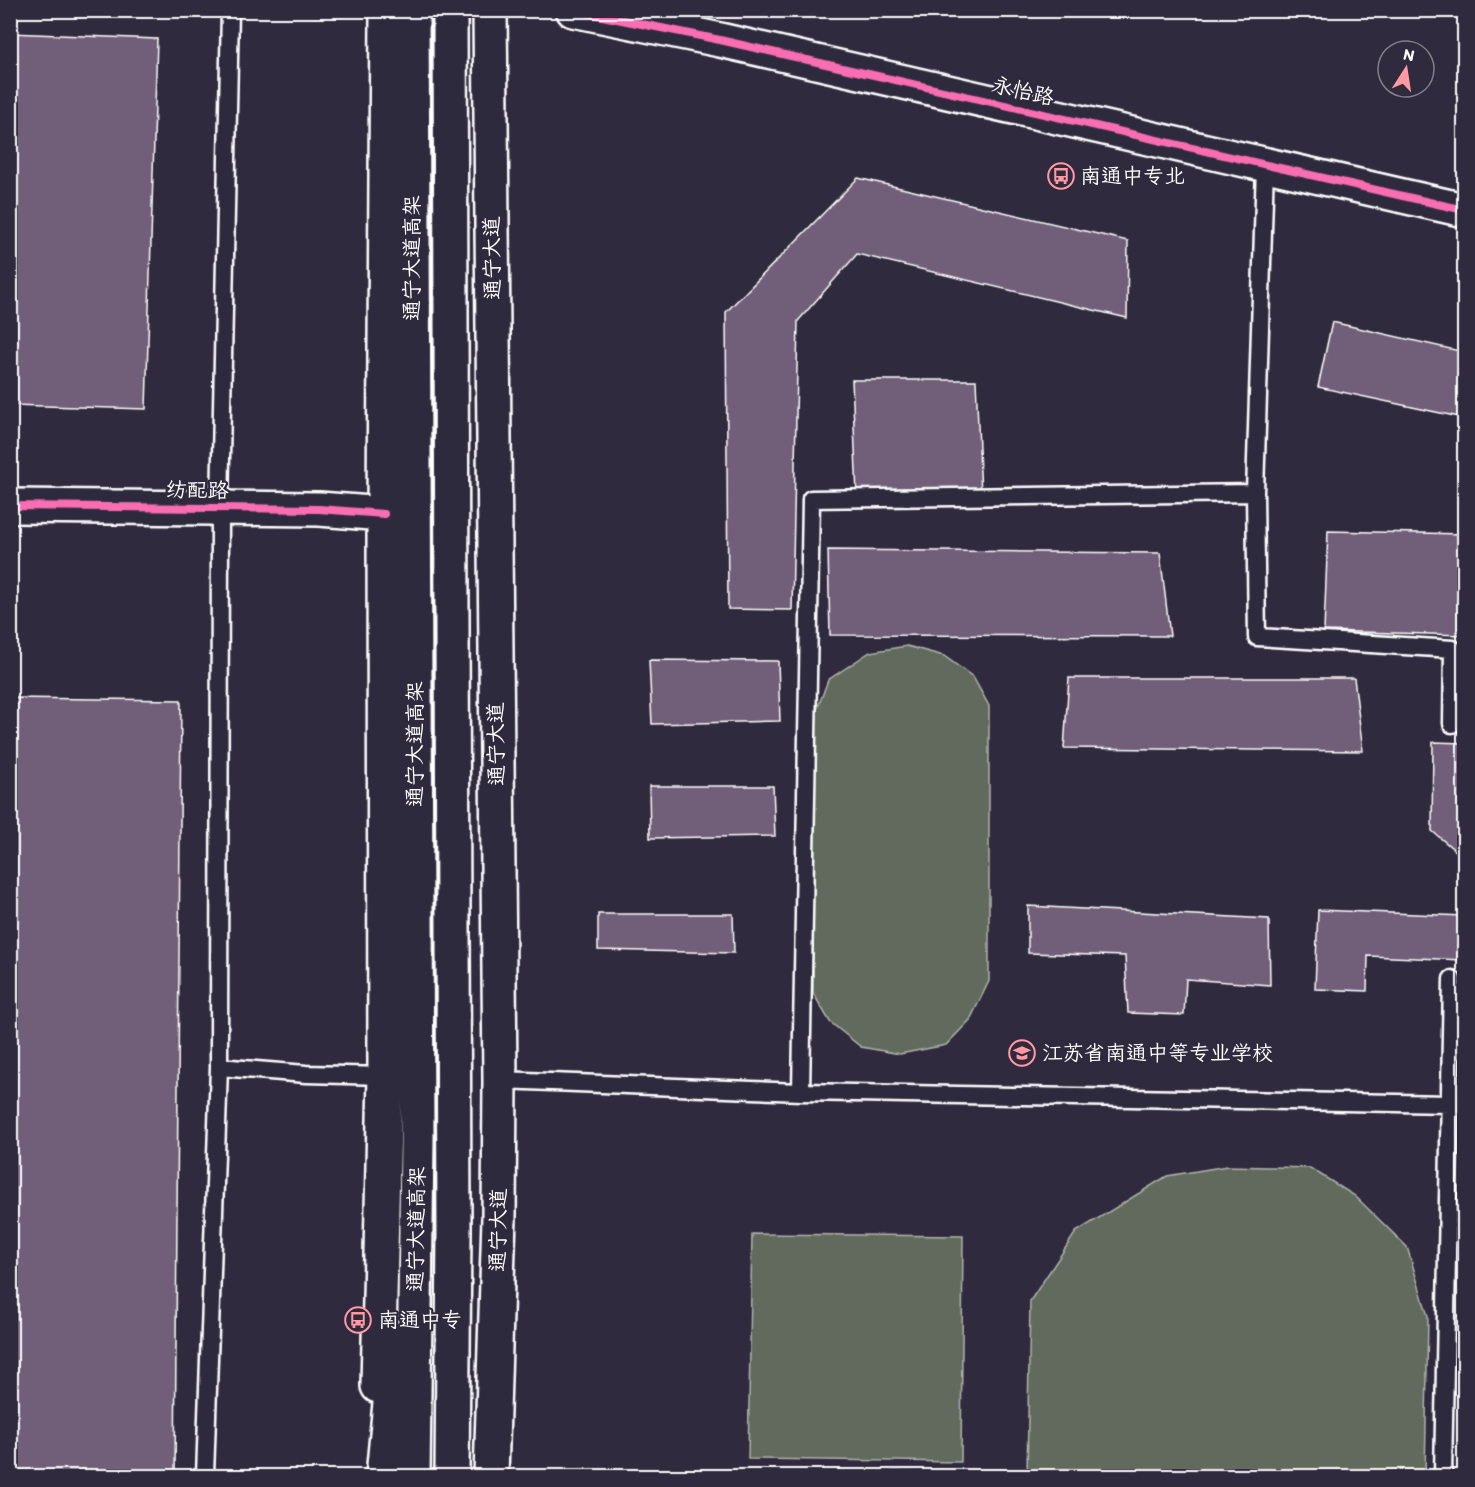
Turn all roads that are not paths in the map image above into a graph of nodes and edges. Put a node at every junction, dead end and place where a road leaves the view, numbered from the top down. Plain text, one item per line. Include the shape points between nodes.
1 (230, 10) edge
2 (387, 10) edge
3 (412, 10) edge
4 (450, 10) edge
5 (490, 10) edge
6 (573, 10) edge
7 (1265, 165) junction
8 (1464, 210) edge
9 (1255, 493) junction
10 (10, 506) edge
11 (220, 508) junction
12 (384, 514) junction
13 (1459, 649) edge
14 (1452, 724) dead end
15 (1452, 979) dead end
16 (219, 1067) junction
17 (385, 1076) junction
18 (500, 1080) junction
19 (801, 1092) junction
20 (1450, 1104) junction
21 (417, 1138) junction
22 (454, 1230) junction
23 (206, 1476) edge
24 (377, 1476) edge
25 (383, 1476) edge
26 (413, 1476) edge
27 (452, 1476) edge
28 (474, 1476) edge
29 (491, 1476) edge
30 (1443, 1476) edge

1 - 11 lane
2 - 12 main road
3 - 21 main road, 通宁大道高架
4 - 22 main road, 通宁大道高架
5 - 18 main road, 通宁大道
6 - 7 main road, 永怡路
7 - 8 main road, 永怡路
7 - 9 lane
9 - 13 lane via 1257,638
9 - 19 lane via 811,499
10 - 11 main road, 纺配路
11 - 12 main road, 纺配路
11 - 16 lane
12 - 17 main road
13 - 14 lane
15 - 20 lane
16 - 17 lane
16 - 23 lane
17 - 24 main road
18 - 19 lane
18 - 29 main road, 通宁大道
19 - 20 lane
20 - 30 lane
21 - 25 main road
21 - 26 main road, 通宁大道高架
22 - 27 main road, 通宁大道高架
22 - 28 main road

